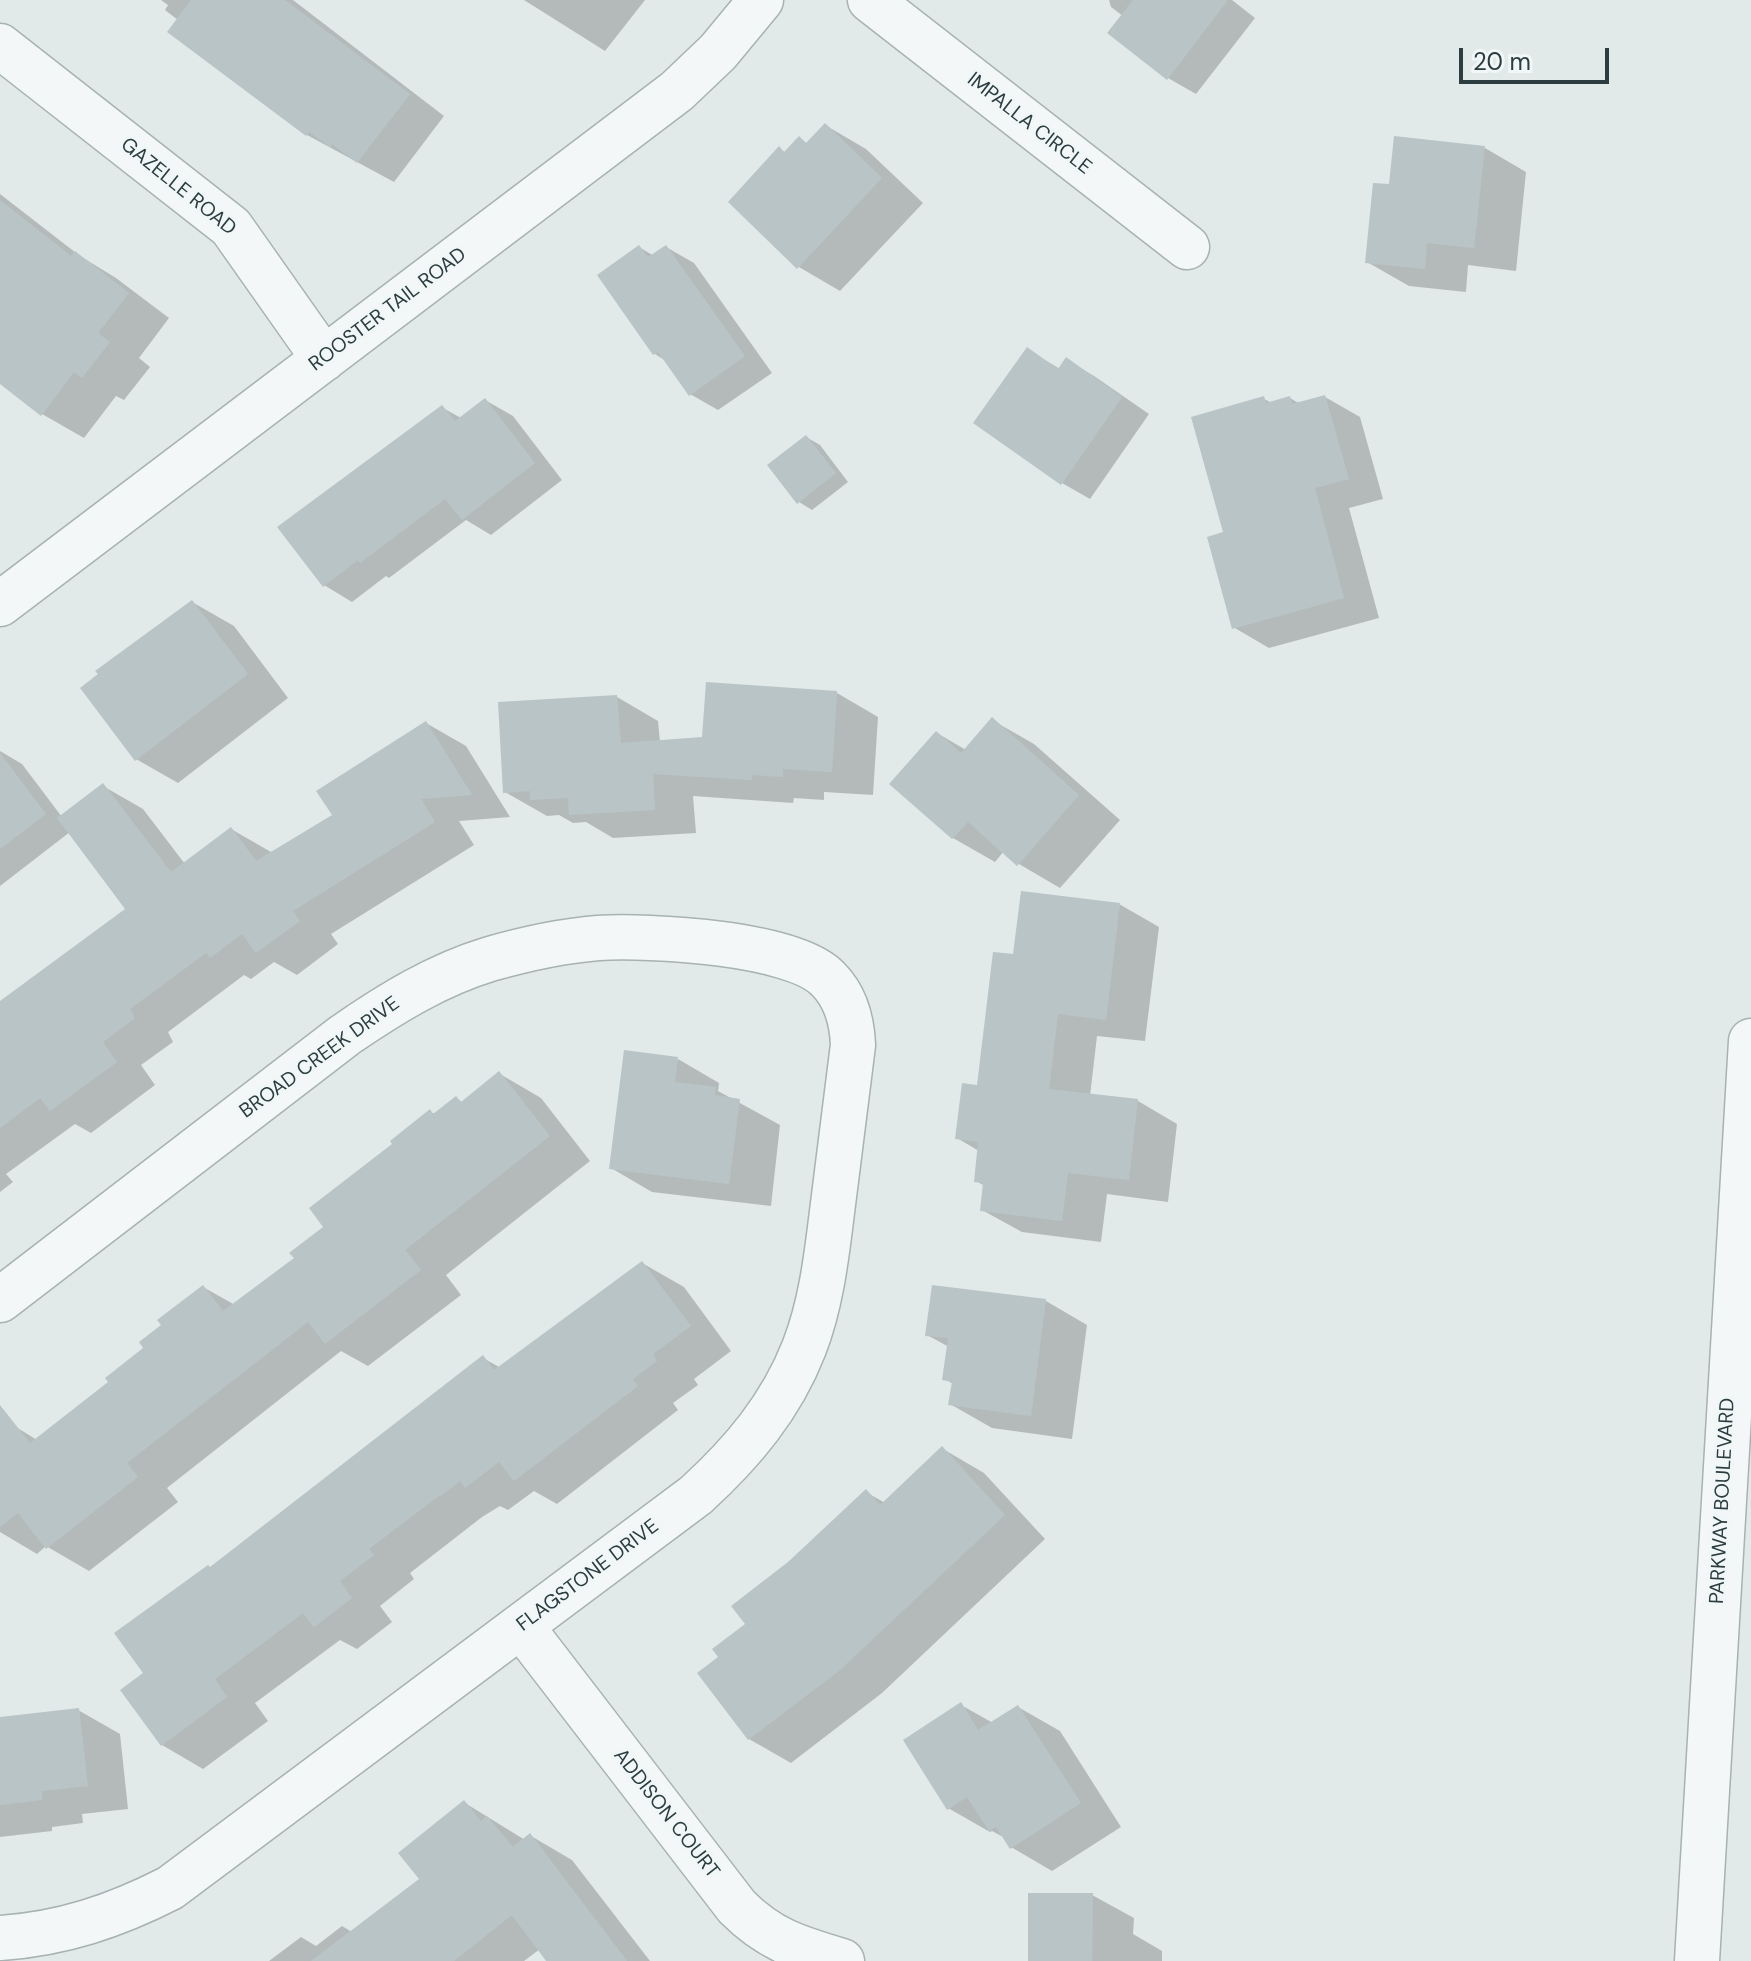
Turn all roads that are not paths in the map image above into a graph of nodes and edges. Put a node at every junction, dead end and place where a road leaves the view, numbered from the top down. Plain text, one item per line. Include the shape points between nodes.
1 (761, 0) edge
2 (870, 0) edge
3 (0, 46) edge
4 (1187, 247) dead end
5 (324, 359) junction
6 (0, 604) edge
7 (827, 978) joint
8 (1751, 1041) edge
9 (0, 1300) edge
10 (521, 1626) junction
11 (0, 1938) edge
12 (842, 1961) edge
13 (1697, 1961) edge

1 - 5 street, ROOSTER TAIL ROAD via 677,91
2 - 4 street, IMPALLA CIRCLE
3 - 5 street, GAZELLE ROAD via 231,227
5 - 6 street, ROOSTER TAIL ROAD
7 - 9 street, BROAD CREEK DRIVE via 790,957 653,938 596,938 541,946 438,979 345,1035
7 - 10 street, FLAGSTONE DRIVE via 846,1004 853,1045 818,1303 785,1389 730,1464 696,1495
8 - 13 street, PARKWAY BOULEVARD
10 - 11 street, FLAGSTONE DRIVE via 170,1888 82,1926
10 - 12 street, ADDISON COURT via 737,1907 774,1937

